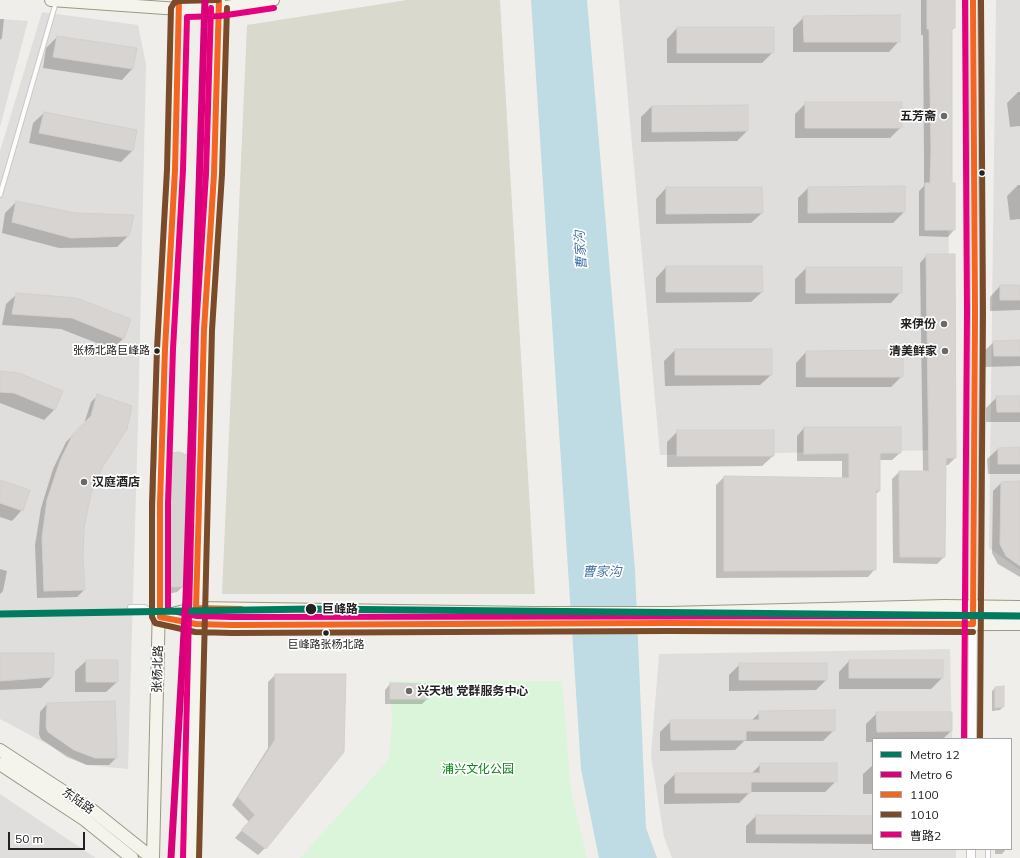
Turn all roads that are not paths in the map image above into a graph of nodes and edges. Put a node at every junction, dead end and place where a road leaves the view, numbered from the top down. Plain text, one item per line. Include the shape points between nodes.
1 (51, 0) edge
2 (57, 0) edge
3 (273, 0) edge
4 (973, 0) edge
5 (219, 4) edge
6 (179, 5) edge
7 (0, 195) edge
8 (973, 606) junction
9 (130, 607) dead end
10 (1020, 607) edge
11 (196, 608) junction
12 (160, 617) junction
13 (668, 618) junction
14 (532, 619) junction
15 (196, 624) junction
16 (973, 624) junction
17 (1020, 624) edge
18 (972, 738) edge
19 (0, 750) edge
20 (0, 764) edge
21 (132, 858) edge
22 (152, 858) edge
23 (191, 858) edge

1 - 2 main road
2 - 6 main road
2 - 7 lane
3 - 5 main road
4 - 8 street
5 - 6 main road
5 - 11 main road via 214,174 204,330
6 - 12 main road, 张杨北路 via 174,170 164,357
8 - 10 main road
8 - 13 main road
8 - 16 street
9 - 12 lane via 146,607
11 - 12 main road
11 - 14 main road
11 - 15 main road
12 - 15 main road
12 - 22 main road, 张杨北路
13 - 14 main road
13 - 16 main road
14 - 15 main road
15 - 23 main road
16 - 17 main road
16 - 18 street
19 - 22 main road, 东陆路 via 86,806
20 - 21 main road, 东陆路 via 79,816

